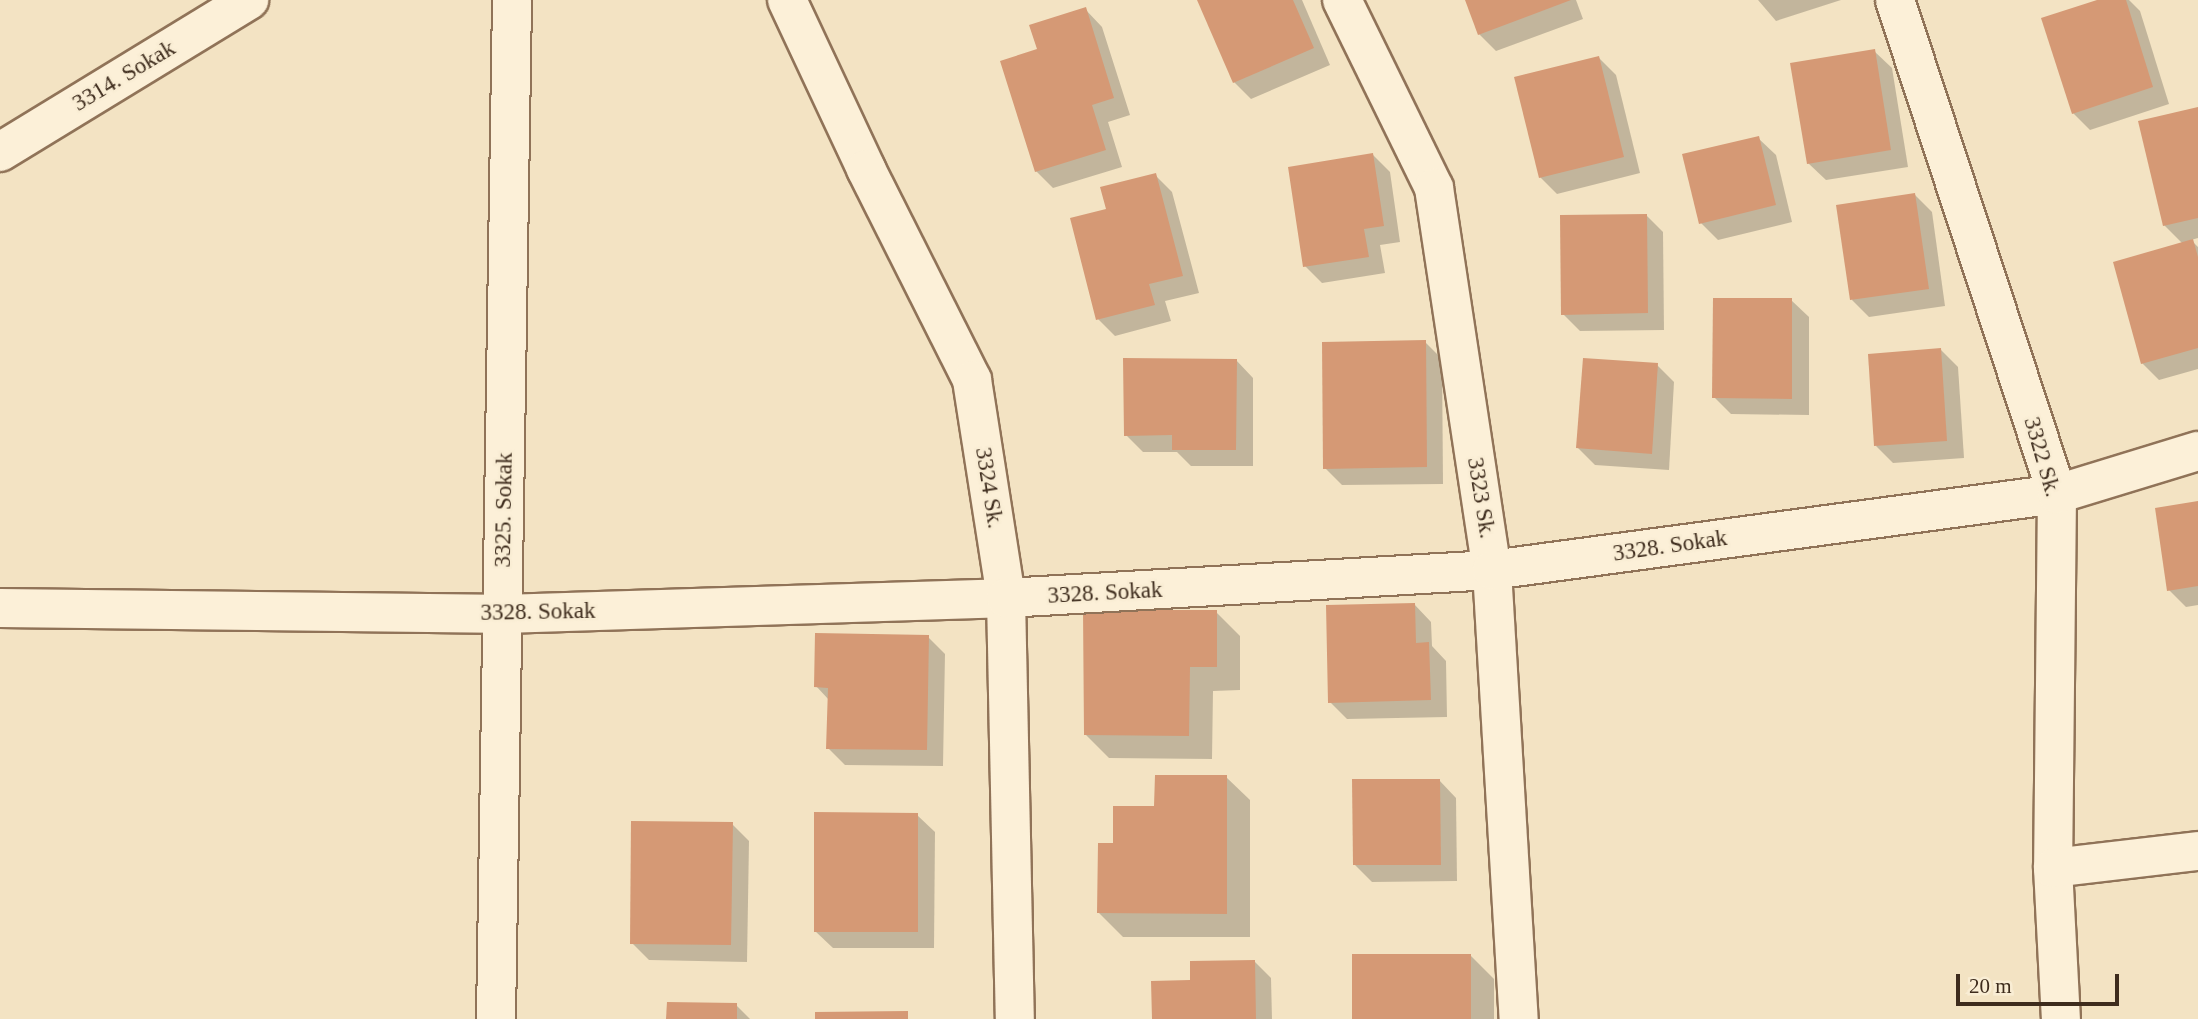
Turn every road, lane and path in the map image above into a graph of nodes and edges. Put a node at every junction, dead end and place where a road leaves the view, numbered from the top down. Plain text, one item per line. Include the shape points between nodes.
1 (249, 0) edge
2 (512, 0) edge
3 (786, 0) edge
4 (1342, 0) edge
5 (1895, 0) edge
6 (0, 152) edge
7 (2198, 451) edge
8 (2057, 494) junction
9 (1492, 570) junction
10 (1006, 598) junction
11 (0, 608) edge
12 (503, 614) junction
13 (2198, 851) edge
14 (2053, 868) junction
15 (496, 1019) edge
16 (1015, 1019) edge
17 (1519, 1019) edge
18 (2061, 1019) edge

1 - 6 street, 3314. Sokak
2 - 12 street, 3325. Sokak
3 - 10 street, 3324 Sk. via 972,380
4 - 9 street, 3323 Sk. via 1434,188
5 - 8 street, 3322 Sk.
7 - 8 street, 3328. Sokak
8 - 9 street, 3328. Sokak
8 - 14 street, 3322 Sk.
9 - 10 street, 3328. Sokak
9 - 17 street, 3323 Sk.
10 - 12 street, 3328. Sokak
10 - 16 street, 3324 Sk.
11 - 12 street, 3328. Sokak
12 - 15 street, 3325. Sokak
13 - 14 street
14 - 18 street, 3322 Sk.

